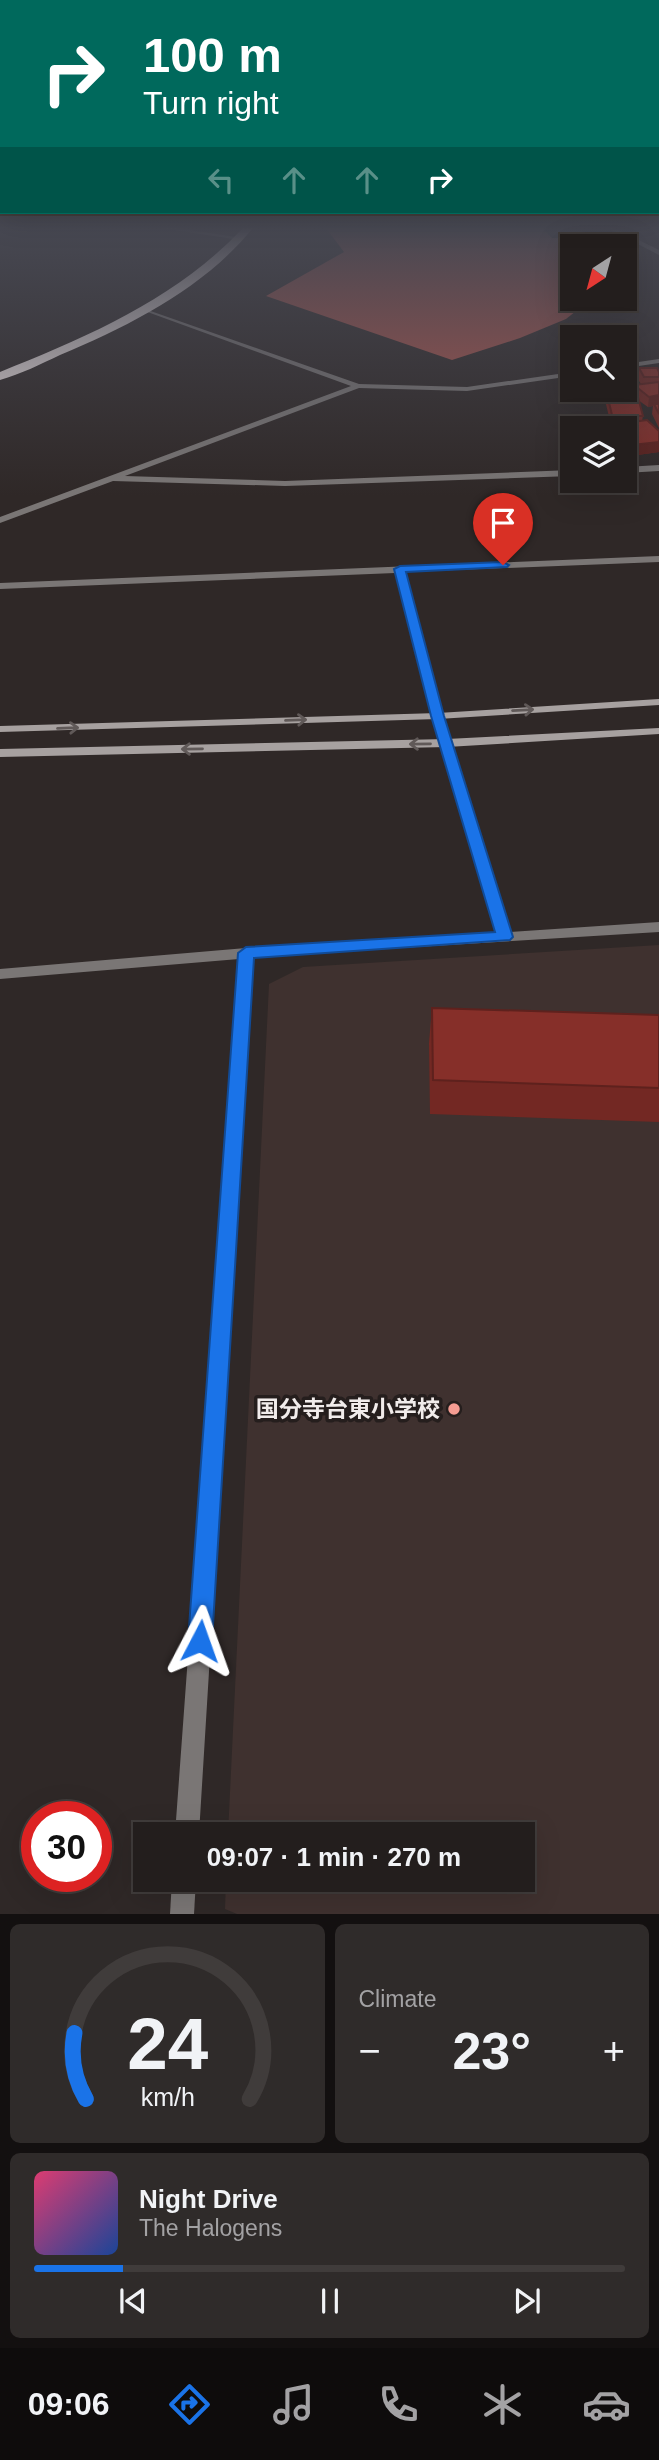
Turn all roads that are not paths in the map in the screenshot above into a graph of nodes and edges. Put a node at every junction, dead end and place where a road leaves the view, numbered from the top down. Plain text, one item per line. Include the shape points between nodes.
1 (129, 317) edge
2 (168, 317) edge
3 (659, 361) edge
4 (637, 364) edge
5 (0, 376) edge
6 (560, 376) edge
7 (358, 386) junction
8 (659, 468) edge
9 (637, 469) edge
10 (560, 474) edge
11 (112, 478) junction
12 (0, 520) edge
13 (659, 559) edge
14 (400, 569) junction
15 (0, 586) edge
16 (659, 702) edge
17 (438, 716) junction
18 (0, 729) edge
19 (659, 731) edge
20 (447, 743) junction
21 (0, 753) edge
22 (659, 927) edge
23 (505, 937) junction
24 (246, 953) junction
25 (0, 974) edge
26 (188, 1822) edge
27 (183, 1892) edge
28 (182, 1914) edge

1 - 5 highway
2 - 7 street
3 - 4 street
6 - 7 street via 467,389
7 - 11 street
8 - 9 street
10 - 11 street via 182,484
11 - 12 street
13 - 14 street
14 - 15 street
14 - 17 street
17 -> 16 street
18 -> 17 street
17 - 20 street
19 - 20 street
20 -> 21 street
20 - 23 street
22 - 23 street
23 - 24 street
24 - 25 street
24 - 26 street
27 - 28 street

